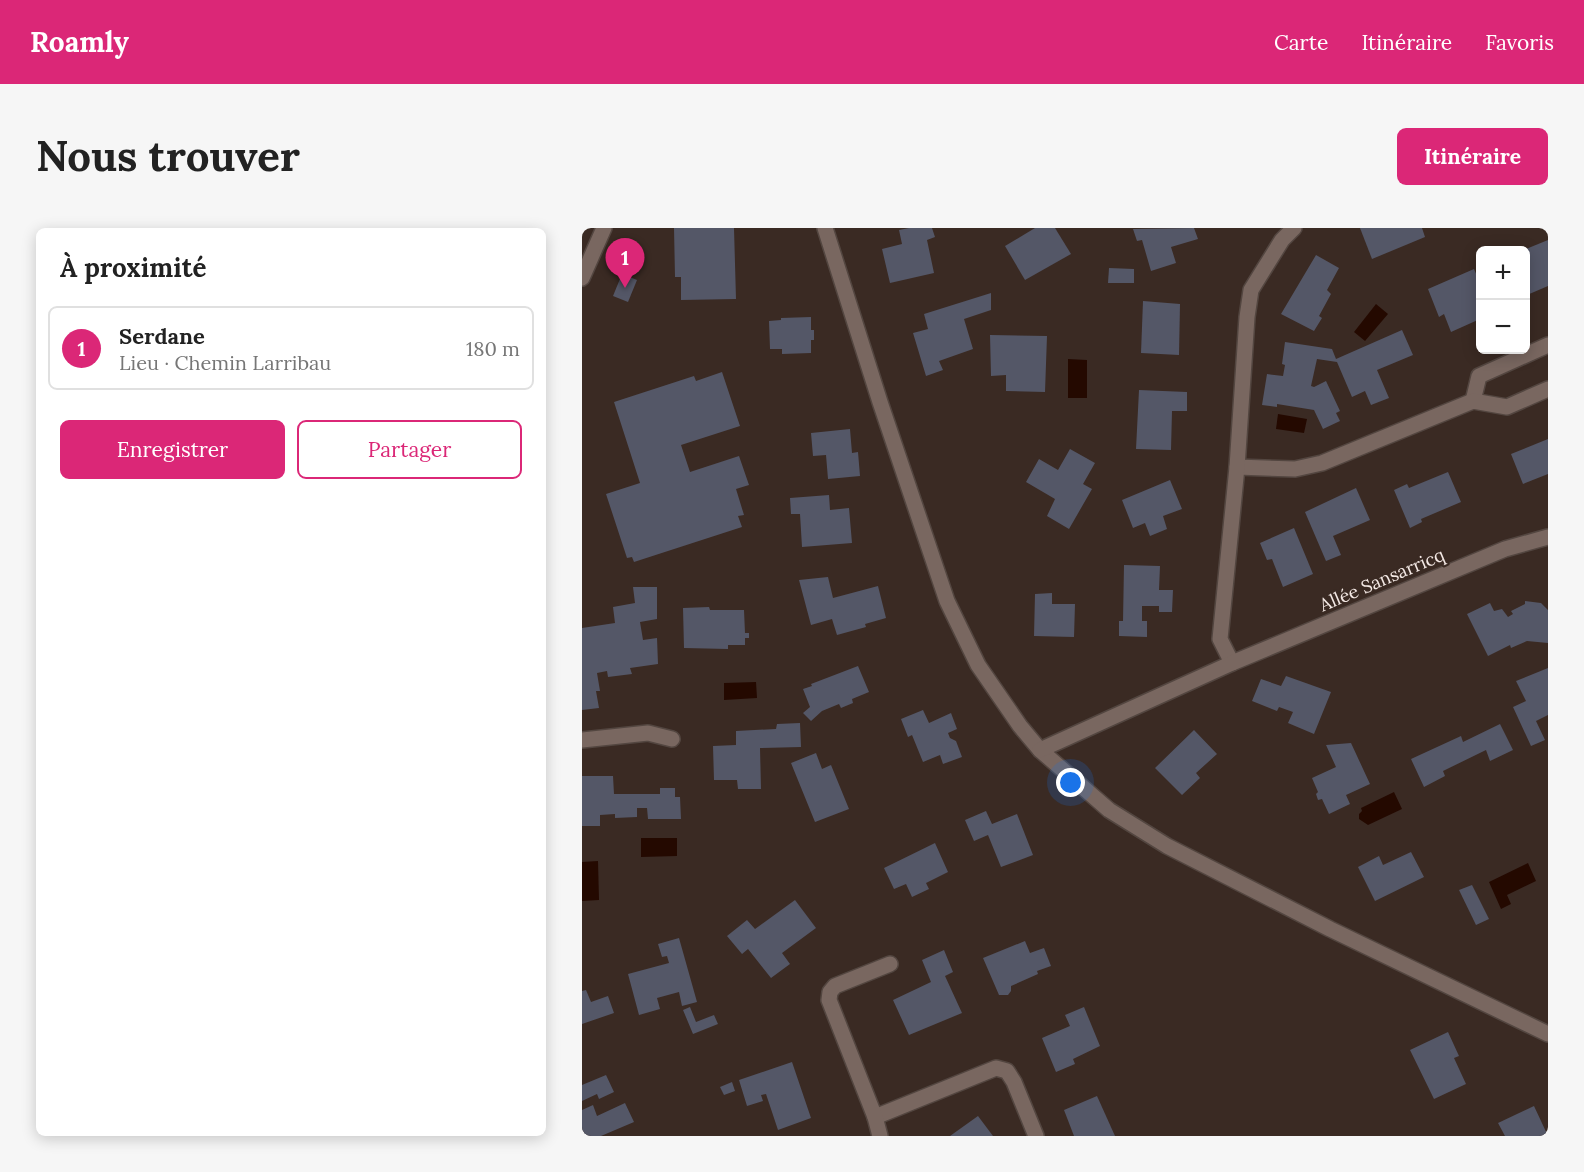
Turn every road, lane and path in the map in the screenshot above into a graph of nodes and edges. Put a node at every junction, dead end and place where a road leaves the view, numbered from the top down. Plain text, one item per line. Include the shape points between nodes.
1 (604, 228) edge
2 (825, 228) edge
3 (1294, 228) edge
4 (582, 278) edge
5 (1548, 345) edge
6 (1548, 389) edge
7 (1473, 401) junction
8 (1237, 467) junction
9 (1548, 537) edge
10 (1232, 663) junction
11 (672, 739) dead end
12 (582, 740) edge
13 (1040, 750) junction
14 (890, 964) dead end
15 (1548, 1034) edge
16 (875, 1117) junction
17 (880, 1136) edge
18 (1036, 1136) edge

1 - 4 street
2 - 13 street via 947,601 978,664
3 - 8 street via 1282,240 1251,290
5 - 7 street via 1479,376
6 - 7 street via 1507,407
7 - 8 street via 1322,463 1295,469
8 - 10 street via 1220,639
9 - 10 street, Allée Sansarricq via 1505,549
10 - 13 street, Allée Sansarricq
11 - 12 street via 648,733
13 - 15 street via 1109,810 1167,846
14 - 16 street via 835,986 829,1000
16 - 17 street
16 - 18 street via 996,1068 1007,1071 1014,1082

